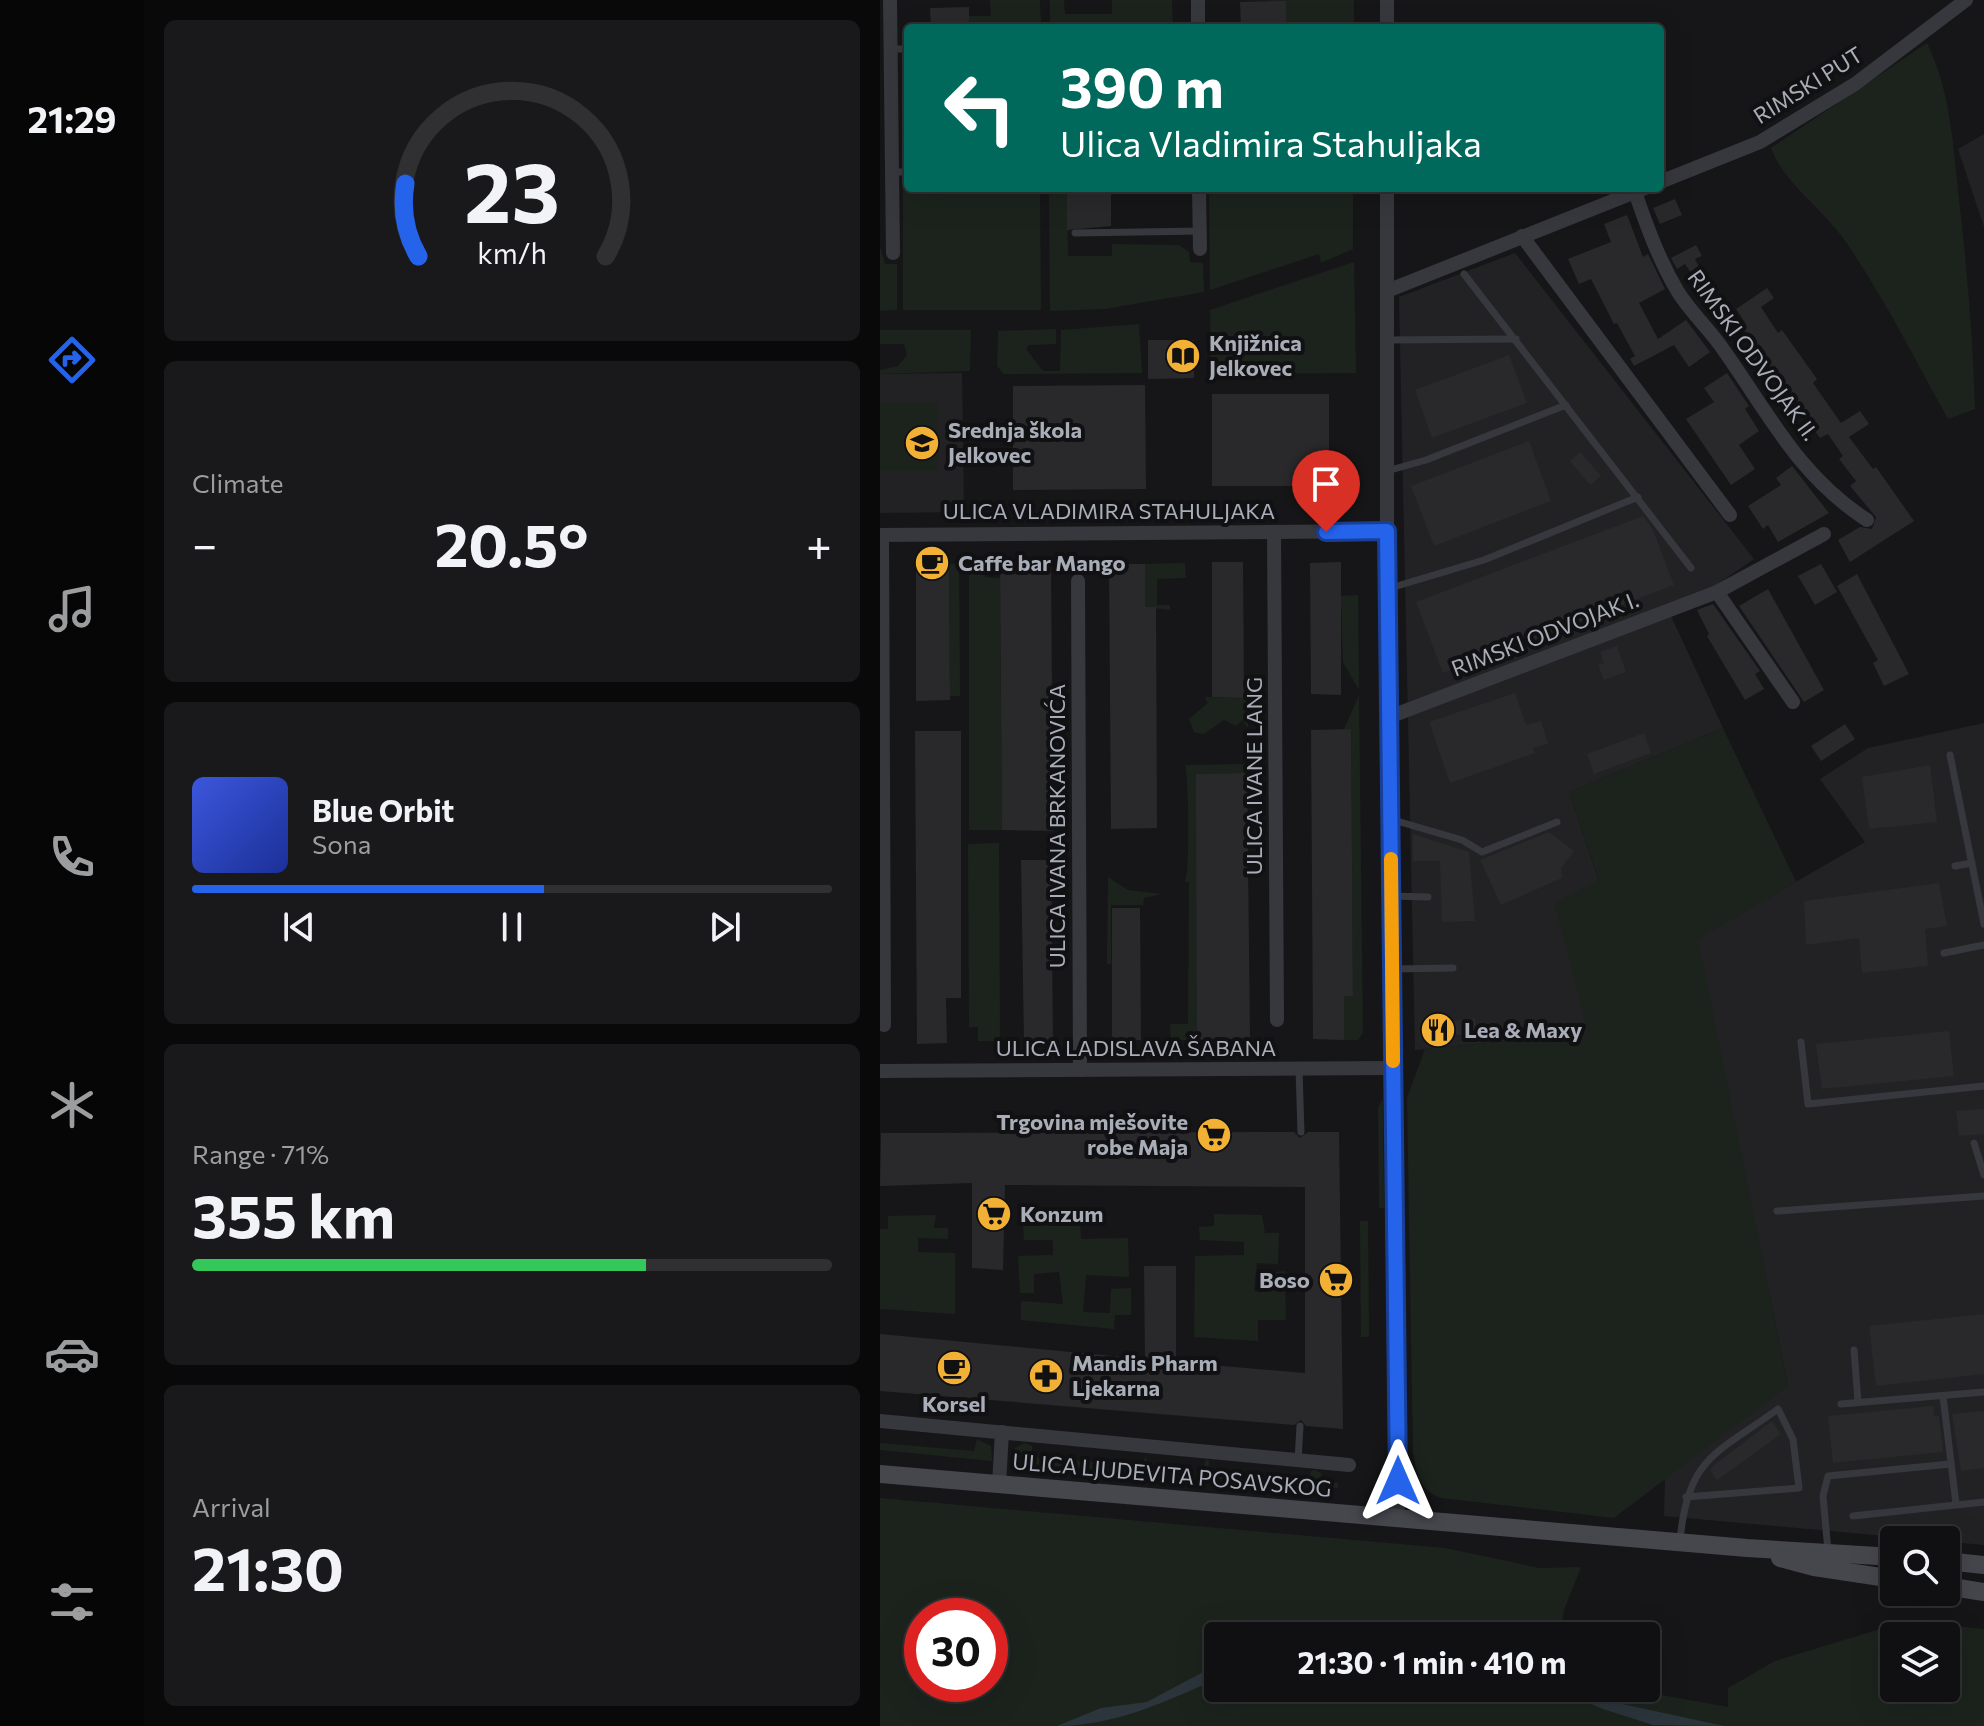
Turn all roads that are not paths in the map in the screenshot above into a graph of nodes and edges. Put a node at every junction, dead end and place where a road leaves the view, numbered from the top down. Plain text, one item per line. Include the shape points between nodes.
1 (890, 0) edge
2 (1198, 0) edge
3 (1387, 0) edge
4 (1966, 0) edge
5 (1198, 24) edge
6 (1387, 24) edge
7 (891, 49) junction
8 (904, 49) edge
9 (886, 110) edge
10 (892, 172) junction
11 (904, 172) edge
12 (1664, 180) edge
13 (1199, 192) edge
14 (1387, 192) edge
15 (1635, 192) edge
16 (1640, 192) edge
17 (1200, 231) junction
18 (886, 233) edge
19 (1075, 233) dead end
20 (1522, 236) junction
21 (1200, 249) dead end
22 (893, 253) dead end
23 (1464, 274) dead end
24 (1387, 291) junction
25 (1516, 339) junction
26 (1387, 340) junction
27 (1566, 405) junction
28 (1387, 471) junction
29 (1638, 497) junction
30 (1730, 515) dead end
31 (1867, 520) dead end
32 (1387, 531) junction
33 (1274, 532) junction
34 (1824, 534) dead end
35 (881, 535) edge
36 (1691, 568) dead end
37 (1078, 581) dead end
38 (1387, 589) junction
39 (1717, 592) junction
40 (1793, 702) dead end
41 (1389, 717) junction
42 (1950, 755) dead end
43 (1390, 819) junction
44 (1557, 822) dead end
45 (1972, 863) junction
46 (1955, 866) dead end
47 (1981, 895) edge
48 (1391, 896) junction
49 (1428, 897) dead end
50 (1984, 924) edge
51 (1984, 945) edge
52 (1944, 953) dead end
53 (1453, 968) dead end
54 (1392, 969) junction
55 (1277, 1020) dead end
56 (884, 1025) dead end
57 (1801, 1042) dead end
58 (1393, 1068) junction
59 (1080, 1070) junction
60 (1299, 1070) junction
61 (880, 1071) edge
62 (1984, 1086) edge
63 (1301, 1132) dead end
64 (1974, 1143) dead end
65 (1984, 1175) edge
66 (1984, 1196) edge
67 (1777, 1211) dead end
68 (1854, 1350) dead end
69 (1984, 1392) edge
70 (1943, 1396) junction
71 (1858, 1402) junction
72 (1841, 1404) dead end
73 (880, 1421) edge
74 (1300, 1426) dead end
75 (1002, 1432) junction
76 (1298, 1460) junction
77 (1950, 1464) junction
78 (1349, 1465) dead end
79 (880, 1474) edge
80 (999, 1485) junction
81 (1686, 1497) junction
82 (1984, 1502) edge
83 (1956, 1504) junction
84 (1853, 1516) dead end
85 (1398, 1518) junction
86 (1680, 1543) junction
87 (1747, 1548) junction
88 (1828, 1553) junction
89 (1880, 1556) edge
90 (1960, 1562) edge
91 (1984, 1565) edge
92 (1880, 1577) edge
93 (1960, 1588) edge
94 (1984, 1592) edge

1 - 7 street
2 - 5 street
3 - 6 street
4 - 12 street, RIMSKI PUT via 1855,84 1760,142
7 - 8 lane
7 - 9 street
9 - 10 street
10 - 11 lane
10 - 18 street
13 - 17 street
14 - 24 street
15 - 20 street
16 - 31 street, RIMSKI ODVOJAK II. via 1652,242 1679,294 1767,420 1834,499
17 - 19 lane
17 - 21 street
18 - 22 street
20 - 24 street
20 - 30 street
23 - 25 lane
24 - 26 street
25 - 26 lane
25 - 27 lane
26 - 28 street
27 - 28 lane
27 - 29 lane
28 - 32 street
29 - 36 lane
29 - 38 lane via 1484,560
32 - 33 street, ULICA VLADIMIRA STAHULJAKA
32 - 38 street
33 - 35 street, ULICA VLADIMIRA STAHULJAKA
33 - 55 street, ULICA IVANE LANG
34 - 39 street, RIMSKI ODVOJAK I.
35 - 56 street
37 - 59 street, ULICA IVANA BRKANOVIĆA
38 - 41 street
39 - 40 street
39 - 41 street, RIMSKI ODVOJAK I.
41 - 43 street
42 - 45 lane
43 - 44 lane via 1462,840 1482,852
43 - 48 street
45 - 46 lane
45 - 47 lane
47 - 50 lane
48 - 49 lane
48 - 54 street
51 - 52 lane
53 - 54 lane
54 - 58 street
57 - 62 lane via 1808,1104
58 - 60 street, ULICA LADISLAVA ŠABANA
58 - 85 street
59 - 60 street, ULICA LADISLAVA ŠABANA
59 - 61 street, ULICA LADISLAVA ŠABANA
60 - 63 lane
64 - 65 lane
66 - 67 lane
68 - 71 lane
69 - 70 lane
70 - 71 lane
70 - 77 lane
71 - 72 lane
73 - 75 street, ULICA LJUDEVITA POSAVSKOG
74 - 76 lane
75 - 76 street, ULICA LJUDEVITA POSAVSKOG
75 - 80 street
76 - 78 street, ULICA LJUDEVITA POSAVSKOG
77 - 83 lane
77 - 88 lane via 1828,1476 1823,1496
79 - 80 main road, ULICA LJUDEVITA POSAVSKOG
80 - 85 main road, ULICA LJUDEVITA POSAVSKOG
81 - 81 lane via 1706,1462 1778,1409 1793,1439 1799,1488
81 - 86 lane
82 - 83 lane
83 - 84 lane
85 - 86 main road, ULICA LJUDEVITA POSAVSKOG
86 - 87 main road, ULICA LJUDEVITA POSAVSKOG
87 - 88 main road, ULICA LJUDEVITA POSAVSKOG
87 - 92 main road, ULICA LJUDEVITA POSAVSKOG via 1814,1567
88 - 89 main road, ULICA LJUDEVITA POSAVSKOG
90 - 91 main road
93 - 94 main road

